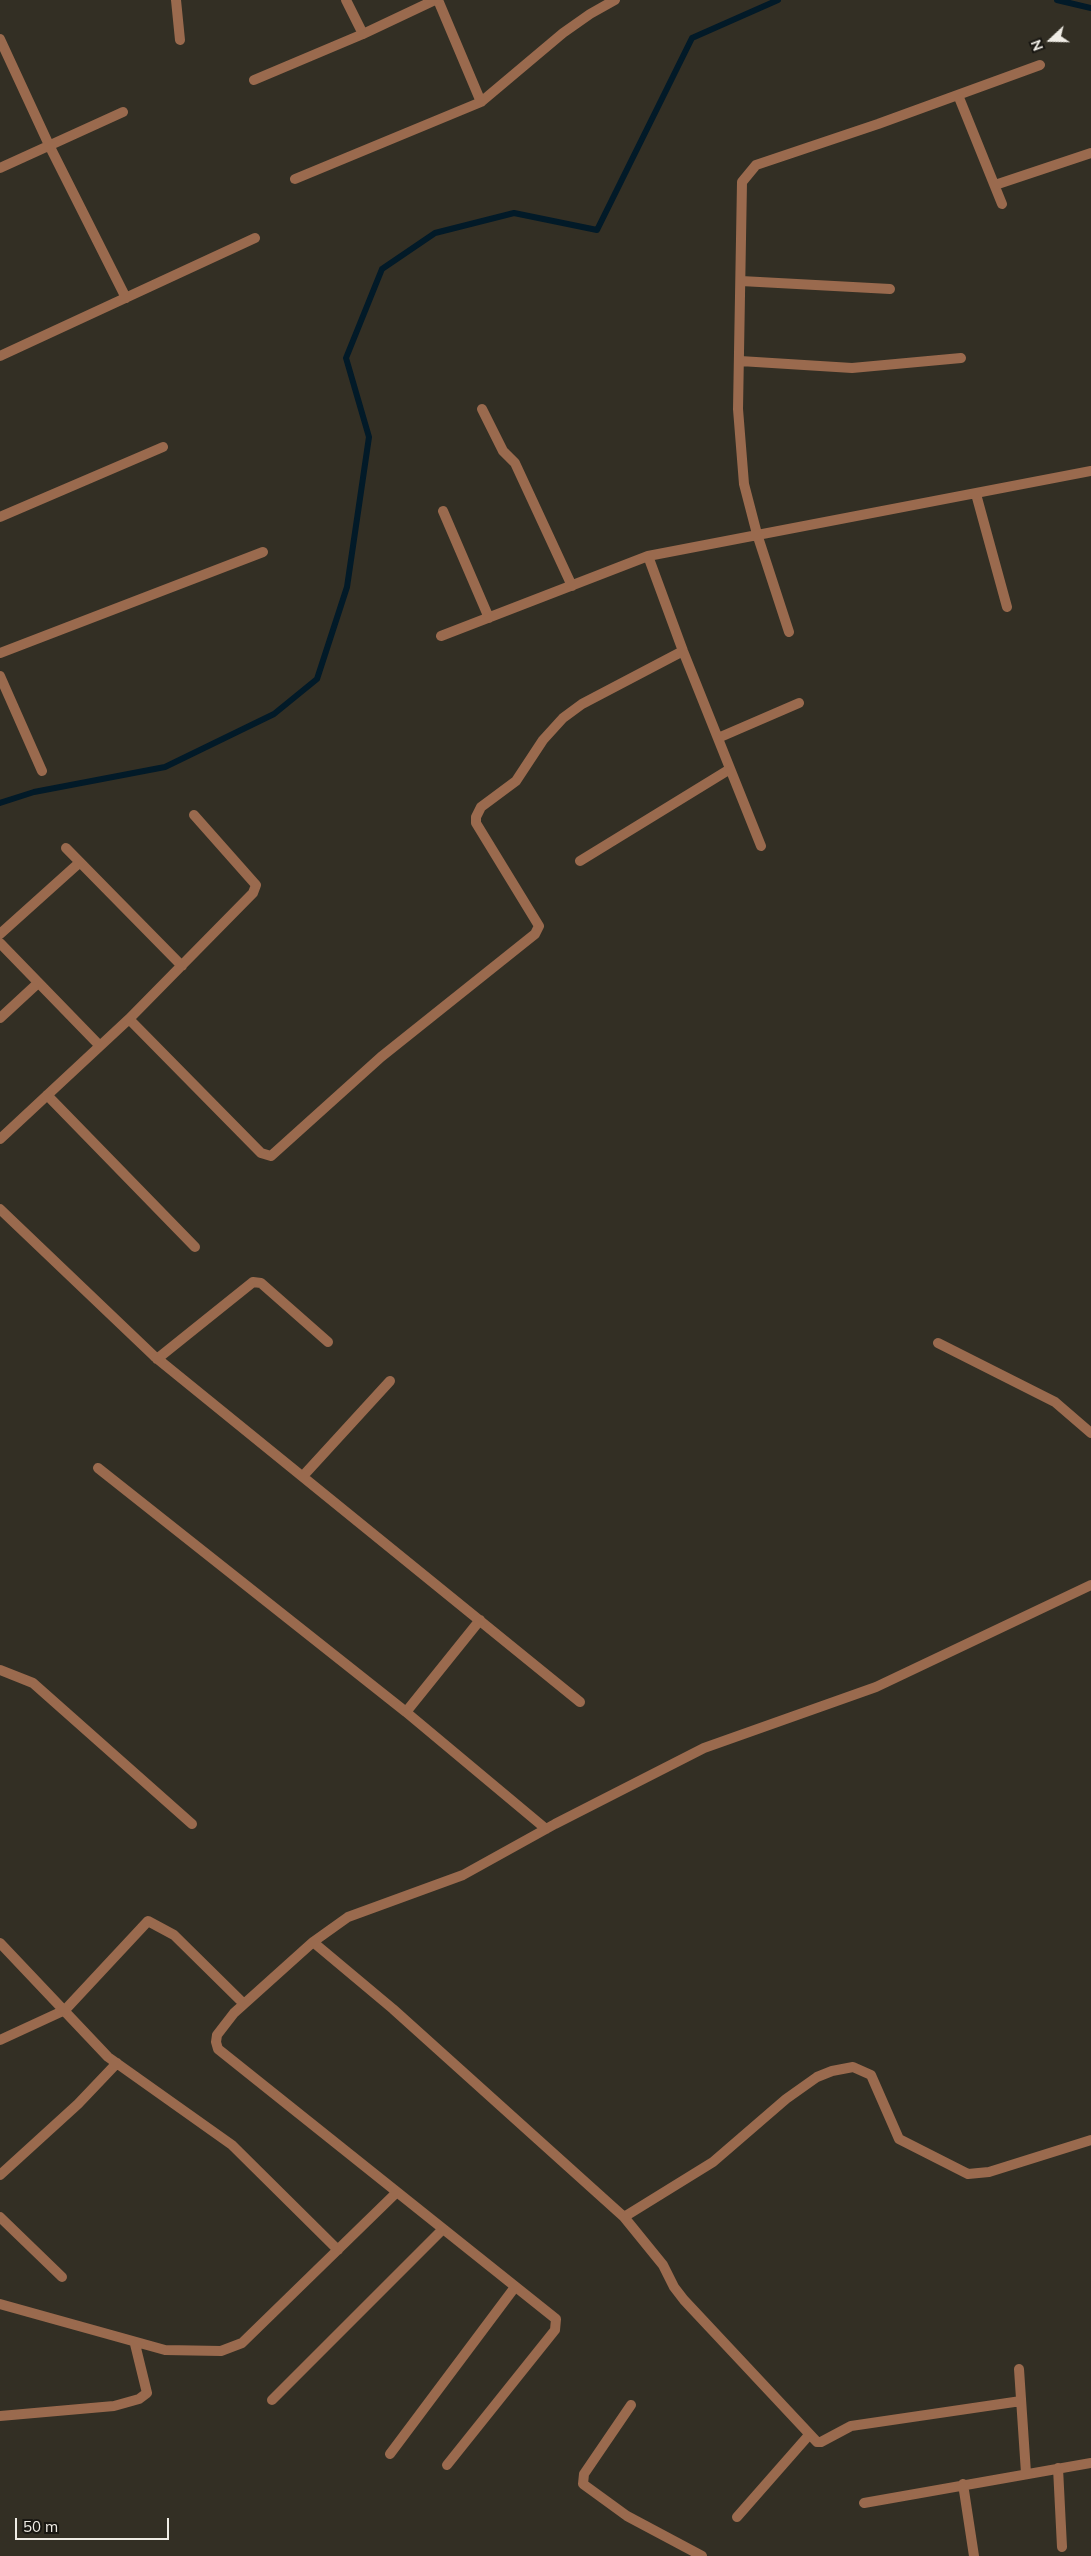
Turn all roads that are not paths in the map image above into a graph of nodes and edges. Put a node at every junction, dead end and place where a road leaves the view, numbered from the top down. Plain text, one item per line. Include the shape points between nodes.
1 (176, 0) edge
2 (346, 0) edge
3 (437, 0) edge
4 (616, 0) edge
5 (363, 34) junction
6 (0, 39) edge
7 (180, 40) dead end
8 (1040, 65) dead end
9 (254, 80) dead end
10 (958, 95) junction
11 (481, 102) junction
12 (123, 112) dead end
13 (49, 145) junction
14 (1091, 153) edge
15 (0, 168) edge
16 (295, 178) dead end
17 (995, 185) junction
18 (1002, 204) dead end
19 (255, 238) dead end
20 (741, 281) junction
21 (890, 288) dead end
22 (126, 298) junction
23 (0, 356) edge
24 (962, 358) dead end
25 (740, 361) junction
26 (482, 409) dead end
27 (163, 447) dead end
28 (1091, 471) edge
29 (976, 494) junction
30 (443, 511) dead end
31 (0, 517) edge
32 (757, 534) junction
33 (263, 552) dead end
34 (648, 556) junction
35 (572, 586) junction
36 (1007, 607) dead end
37 (489, 618) junction
38 (789, 632) dead end
39 (442, 636) dead end
40 (683, 651) junction
41 (0, 653) edge
42 (0, 676) edge
43 (799, 703) dead end
44 (718, 738) junction
45 (730, 769) junction
46 (42, 771) dead end
47 (194, 815) dead end
48 (761, 846) dead end
49 (66, 848) dead end
50 (580, 861) dead end
51 (79, 863) junction
52 (0, 934) edge
53 (0, 943) edge
54 (182, 966) junction
55 (38, 983) junction
56 (0, 1018) edge
57 (129, 1019) junction
58 (100, 1046) junction
59 (47, 1095) junction
60 (0, 1139) edge
61 (0, 1209) edge
62 (195, 1247) dead end
63 (328, 1342) dead end
64 (938, 1343) dead end
65 (157, 1358) junction
66 (390, 1381) dead end
67 (1091, 1433) edge
68 (98, 1468) dead end
69 (303, 1476) junction
70 (1091, 1585) edge
71 (480, 1620) junction
72 (0, 1670) edge
73 (580, 1702) dead end
74 (406, 1712) junction
75 (192, 1824) dead end
76 (546, 1829) junction
77 (314, 1942) junction
78 (0, 1943) edge
79 (244, 2004) junction
80 (65, 2010) junction
81 (0, 2040) edge
82 (117, 2063) junction
83 (1091, 2140) edge
84 (0, 2175) edge
85 (396, 2193) junction
86 (0, 2217) edge
87 (624, 2217) junction
88 (442, 2230) junction
89 (338, 2250) junction
90 (62, 2277) dead end
91 (515, 2287) junction
92 (0, 2304) edge
93 (135, 2344) junction
94 (1019, 2369) dead end
95 (272, 2400) dead end
96 (1021, 2401) junction
97 (631, 2405) dead end
98 (0, 2416) edge
99 (809, 2435) junction
100 (390, 2454) dead end
101 (1091, 2462) edge
102 (447, 2465) dead end
103 (1058, 2468) junction
104 (1026, 2473) junction
105 (963, 2484) junction
106 (864, 2503) dead end
107 (737, 2517) dead end
108 (1062, 2547) dead end
109 (702, 2556) edge
110 (974, 2556) edge

1 - 7 street
2 - 5 street
3 - 5 street
3 - 11 street
4 - 11 street via 563,33
5 - 9 street
6 - 13 street
8 - 10 street
10 - 17 street
10 - 20 street via 756,165 742,182
11 - 16 street
12 - 13 street
13 - 15 street
13 - 22 street
14 - 17 street
17 - 18 street
19 - 22 street
20 - 21 street
20 - 25 street
22 - 23 street
24 - 25 street via 852,368
25 - 32 street via 738,409 744,484
26 - 35 street via 503,451 516,463
27 - 31 street
28 - 29 street
29 - 32 street
29 - 36 street
30 - 37 street
32 - 34 street
32 - 38 street
33 - 41 street
34 - 35 street
34 - 40 street
35 - 37 street
37 - 39 street
40 - 44 street
40 - 57 street via 582,704 563,718 543,740 516,781 481,807 476,823 539,926 535,934 381,1057 271,1156 262,1153
42 - 46 street
43 - 44 street
44 - 45 street
45 - 48 street
45 - 50 street
47 - 54 street via 256,885 253,893
49 - 51 street
51 - 52 street
51 - 54 street
53 - 55 street
54 - 57 street
55 - 56 street
55 - 58 street
57 - 58 street
58 - 59 street
59 - 60 street
59 - 62 street
61 - 65 street
63 - 65 street via 261,1283 253,1282
64 - 67 street via 1055,1402
65 - 69 street
66 - 69 street
68 - 74 street
69 - 71 street
70 - 76 street via 876,1687 704,1748
71 - 73 street
71 - 74 street
72 - 75 street via 33,1683
74 - 76 street
76 - 77 street via 463,1876 348,1917
77 - 79 street
77 - 87 street via 393,2008
78 - 80 street
79 - 80 street via 174,1935 148,1921
79 - 85 street via 217,2035 218,2049
80 - 81 street
80 - 82 street
82 - 84 street via 78,2104
82 - 89 street via 232,2145
83 - 87 street via 989,2172 968,2174 899,2139 871,2075 853,2067 817,2076 786,2098 713,2162
85 - 88 street
85 - 89 street
86 - 90 street
87 - 99 street via 663,2265 684,2300
88 - 91 street
88 - 95 street
89 - 93 street via 242,2344 221,2351 184,2352
91 - 100 street
91 - 102 street via 556,2320 554,2330
92 - 93 street
93 - 98 street via 147,2393 139,2399 114,2406
94 - 96 street
96 - 99 street via 851,2426 821,2442
96 - 104 street
97 - 109 street via 584,2474 583,2484 627,2516
99 - 107 street
101 - 103 street
103 - 104 street
103 - 108 street
104 - 105 street
105 - 106 street
105 - 110 street

